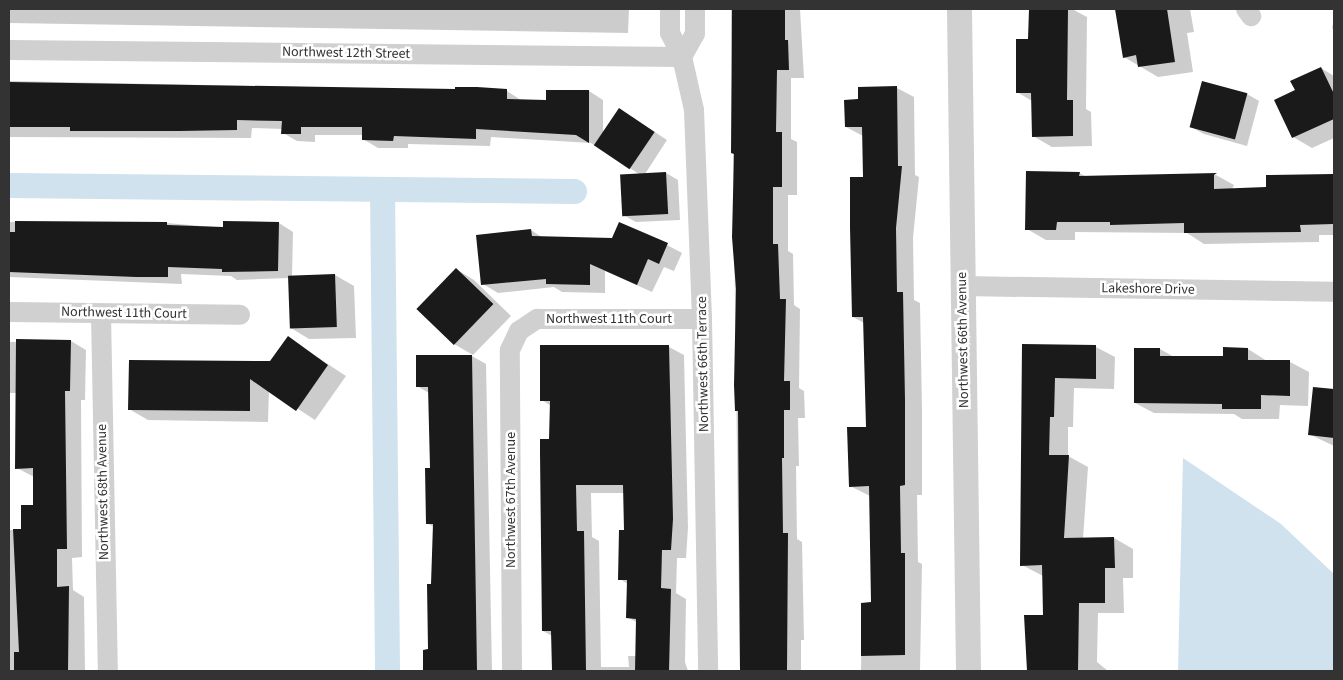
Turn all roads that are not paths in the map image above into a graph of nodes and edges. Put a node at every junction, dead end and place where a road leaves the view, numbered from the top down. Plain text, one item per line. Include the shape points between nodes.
1 (670, 9) edge
2 (695, 9) edge
3 (958, 9) edge
4 (9, 50) edge
5 (682, 57) junction
6 (962, 286) junction
7 (1334, 292) edge
8 (9, 312) edge
9 (101, 314) junction
10 (240, 315) dead end
11 (702, 319) junction
12 (519, 331) joint
13 (108, 671) edge
14 (512, 671) edge
15 (708, 671) edge
16 (968, 671) edge

1 - 5 street, Northwest 66th Terrace via 670,33
2 - 5 street via 695,34
3 - 6 street, Northwest 66th Avenue
4 - 5 street, Northwest 12th Street
5 - 11 street, Northwest 66th Terrace via 694,110
6 - 7 street, Lakeshore Drive
6 - 16 street, Northwest 66th Avenue
8 - 9 street, Northwest 11th Court
9 - 10 street, Northwest 11th Court
9 - 13 street, Northwest 68th Avenue
11 - 12 street, Northwest 11th Court via 537,319
11 - 15 street, Northwest 66th Terrace
12 - 14 street, Northwest 67th Avenue via 510,350

